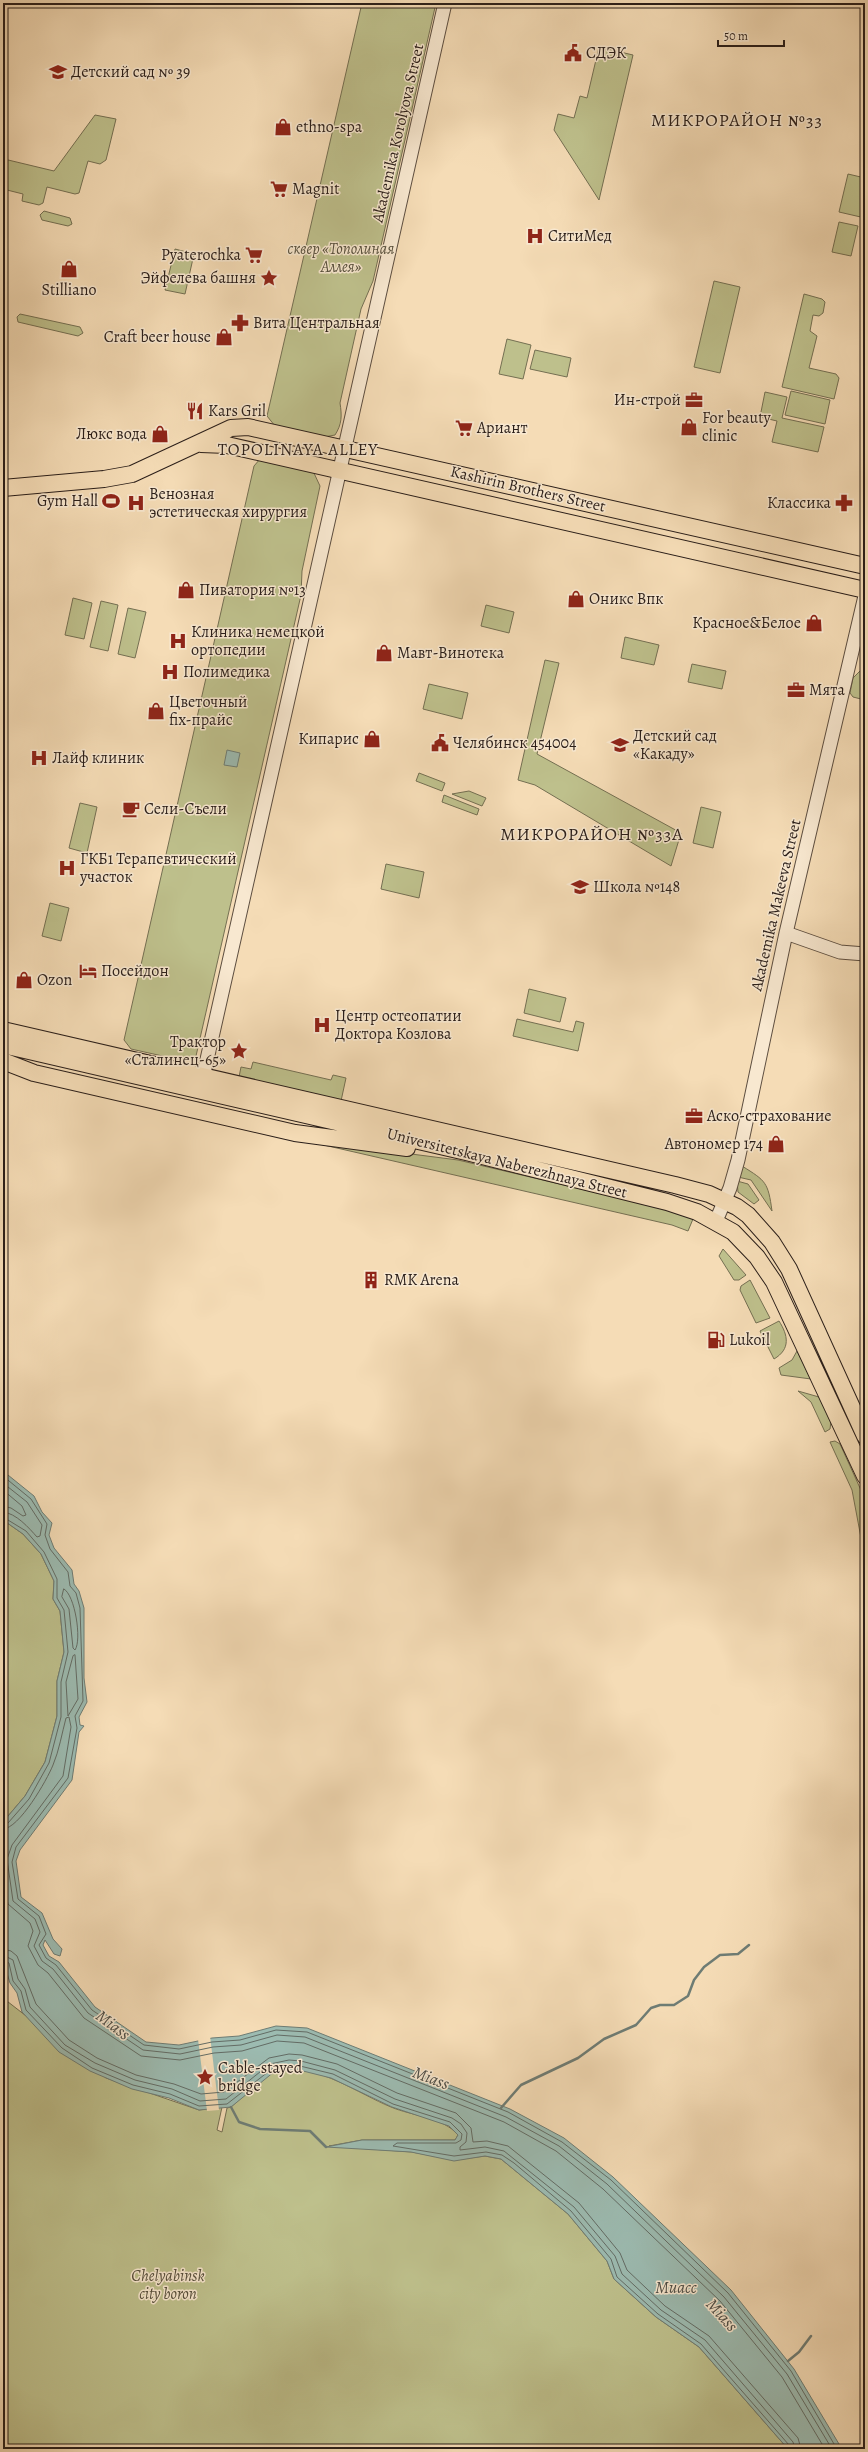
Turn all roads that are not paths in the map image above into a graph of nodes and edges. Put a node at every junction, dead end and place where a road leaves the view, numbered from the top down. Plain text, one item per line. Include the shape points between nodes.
1 (445, 3) edge
2 (193, 444) junction
3 (344, 447) junction
4 (339, 470) junction
5 (3, 488) edge
6 (865, 566) edge
7 (865, 590) edge
8 (865, 596) edge
9 (786, 933) junction
10 (865, 954) edge
11 (3, 1030) edge
12 (3, 1045) edge
13 (3, 1061) edge
14 (202, 1083) junction
15 (466, 1152) junction
16 (725, 1201) junction
17 (716, 1221) junction
18 (865, 1436) edge
19 (865, 1476) edge

1 - 3 street, Akademika Korolyova Street
2 - 3 main road, Kashirin Brothers Street via 231,428 248,427
2 - 4 main road, Kashirin Brothers Street via 227,445
2 - 5 main road, Kashirin Brothers Street via 132,474
3 - 4 street, Akademika Korolyova Street
3 - 6 main road, Kashirin Brothers Street
4 - 7 main road, Kashirin Brothers Street
4 - 14 street, Akademika Korolyova Street
8 - 9 street, Akademika Makeeva Street
9 - 10 street via 840,952
9 - 16 street, Akademika Makeeva Street via 738,1160
11 - 14 main road, Universitetskaya Naberezhnaya Street
12 - 14 main road, Universitetskaya Naberezhnaya Street
13 - 15 main road via 34,1073 295,1133 420,1150
14 - 15 main road, Universitetskaya Naberezhnaya Street
14 - 16 main road, Universitetskaya Naberezhnaya Street via 675,1185
15 - 17 main road, Universitetskaya Naberezhnaya Street via 667,1202
16 - 17 street, Akademika Makeeva Street
16 - 18 main road, Universitetskaya Naberezhnaya Street via 748,1215 784,1260
17 - 19 main road, Universitetskaya Naberezhnaya Street via 733,1232 757,1257 774,1282

